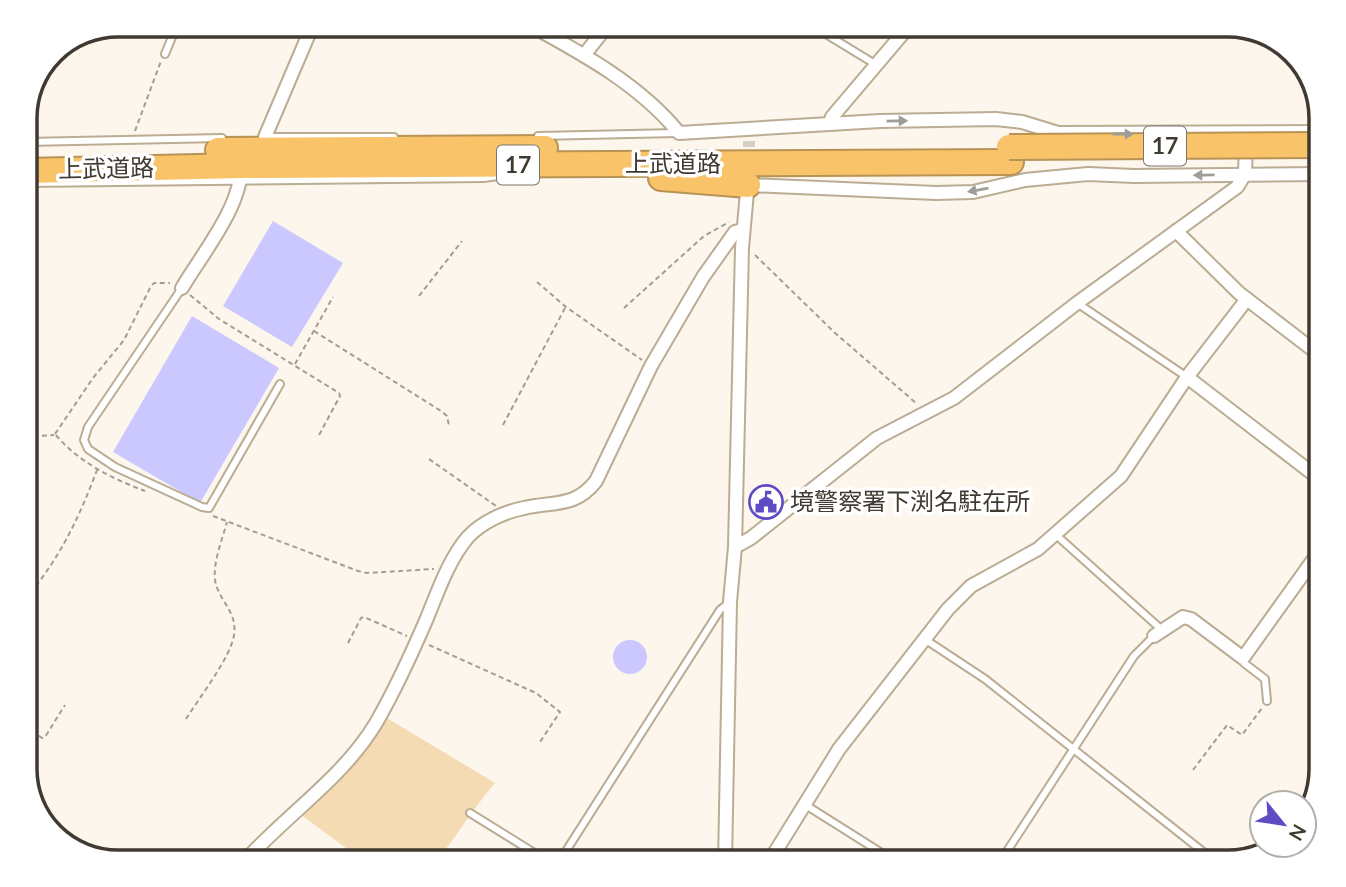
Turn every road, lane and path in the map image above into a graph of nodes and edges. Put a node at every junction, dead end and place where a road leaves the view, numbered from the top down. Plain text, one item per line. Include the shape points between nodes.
1 (172, 37) edge
2 (308, 37) edge
3 (553, 37) edge
4 (598, 37) edge
5 (831, 37) edge
6 (898, 37) edge
7 (165, 54) joint
8 (584, 55) junction
9 (874, 64) junction
10 (829, 124) junction
11 (679, 133) junction
12 (1247, 133) junction
13 (1309, 133) edge
14 (1087, 134) junction
15 (1309, 134) edge
16 (527, 136) dead end
17 (403, 137) dead end
18 (226, 138) dead end
19 (134, 139) junction
20 (260, 141) junction
21 (37, 142) edge
22 (37, 153) edge
23 (1010, 154) junction
24 (1309, 159) edge
25 (472, 165) junction
26 (37, 171) edge
27 (504, 171) junction
28 (242, 173) junction
29 (1088, 174) junction
30 (1245, 174) junction
31 (1309, 174) edge
32 (748, 180) junction
33 (37, 182) edge
34 (743, 225) junction
35 (1176, 231) junction
36 (462, 241) dead end
37 (742, 248) junction
38 (537, 282) dead end
39 (181, 288) junction
40 (419, 296) dead end
41 (333, 297) dead end
42 (1247, 299) junction
43 (1077, 303) junction
44 (566, 307) junction
45 (624, 308) dead end
46 (314, 331) junction
47 (1309, 347) edge
48 (294, 365) junction
49 (651, 366) junction
50 (1187, 377) junction
51 (280, 384) dead end
52 (927, 413) junction
53 (503, 425) dead end
54 (449, 426) dead end
55 (55, 435) junction
56 (37, 437) edge
57 (318, 437) dead end
58 (429, 459) dead end
59 (97, 469) junction
60 (1309, 471) edge
61 (150, 493) dead end
62 (504, 514) junction
63 (210, 515) dead end
64 (227, 522) junction
65 (1055, 534) junction
66 (735, 547) junction
67 (1309, 566) edge
68 (449, 568) junction
69 (37, 583) edge
70 (730, 602) junction
71 (1158, 633) junction
72 (417, 640) junction
73 (926, 640) junction
74 (348, 643) dead end
75 (1242, 658) junction
76 (1267, 701) joint
77 (65, 705) dead end
78 (186, 719) dead end
79 (37, 734) edge
80 (540, 743) dead end
81 (1074, 750) junction
82 (1193, 770) dead end
83 (804, 804) junction
84 (470, 813) dead end
85 (256, 850) edge
86 (528, 850) edge
87 (567, 850) edge
88 (724, 850) edge
89 (777, 850) edge
90 (876, 850) edge
91 (1008, 850) edge
92 (1200, 850) edge

1 - 7 lane
2 - 20 street
3 - 8 street
4 - 8 street
5 - 9 lane
6 - 9 street
7 - 19 path
8 - 11 street via 635,90
9 - 10 street
10 - 11 street via 749,134
10 -> 14 street via 996,119 1058,133
11 - 16 lane
12 - 13 street
14 -> 12 street
12 - 30 street
14 - 29 street
15 - 23 highway, 上武道路 / 17, bridge
17 - 20 lane
18 - 19 lane
19 - 21 lane
20 - 22 highway, 上武道路 / 17
20 - 23 highway, 上武道路 / 17
23 - 24 highway, 上武道路 / 17
23 - 25 highway, 上武道路 / 17
25 - 27 highway
25 - 28 highway, 上武道路 / 17
26 - 28 highway, 上武道路 / 17
27 - 28 lane via 484,178
27 - 32 highway
28 - 33 lane
28 - 39 street via 223,221
30 -> 29 street
29 -> 32 street via 1025,180 973,192 936,193
30 - 31 street
30 - 35 street via 1237,187
32 - 34 street
34 - 37 street
34 - 45 path via 736,219 704,236
34 - 49 street via 703,276
35 - 42 street
35 - 43 street
36 - 40 path
37 - 52 path via 751,251
37 - 66 street
38 - 44 path
39 - 48 path via 219,319
39 - 51 lane via 88,427 84,440 88,449 115,467 209,508
39 - 55 path via 154,282 124,340
41 - 46 path
42 - 47 street
42 - 50 street
43 - 50 lane
43 - 52 street via 954,398
44 - 49 path
44 - 53 path
46 - 48 path
46 - 54 path via 441,411
48 - 57 path via 340,396
49 - 62 street via 589,491 575,499
50 - 60 street
50 - 65 street via 1121,476
52 - 66 street via 877,438
55 - 56 path
55 - 59 path
58 - 62 path
59 - 61 path
59 - 69 path via 70,535
62 - 68 street via 470,535
63 - 64 path
64 - 68 path via 367,573
64 - 78 path via 215,581 235,622 234,633
65 - 71 lane
65 - 73 street via 1031,555 962,594
66 - 70 street
67 - 75 street
68 - 72 street
70 - 87 lane via 720,610
70 - 88 street
71 - 75 street via 1183,617 1191,619
71 - 81 lane via 1135,656
72 - 74 path via 364,617
72 - 80 path via 536,693 560,712
72 - 85 street via 361,745
73 - 81 lane via 985,679
73 - 83 street via 839,749
75 - 76 lane via 1265,679
76 - 82 path via 1242,735 1227,725
77 - 79 path via 45,737
81 - 91 lane
81 - 92 lane
83 - 89 street
83 - 90 lane
84 - 86 lane

